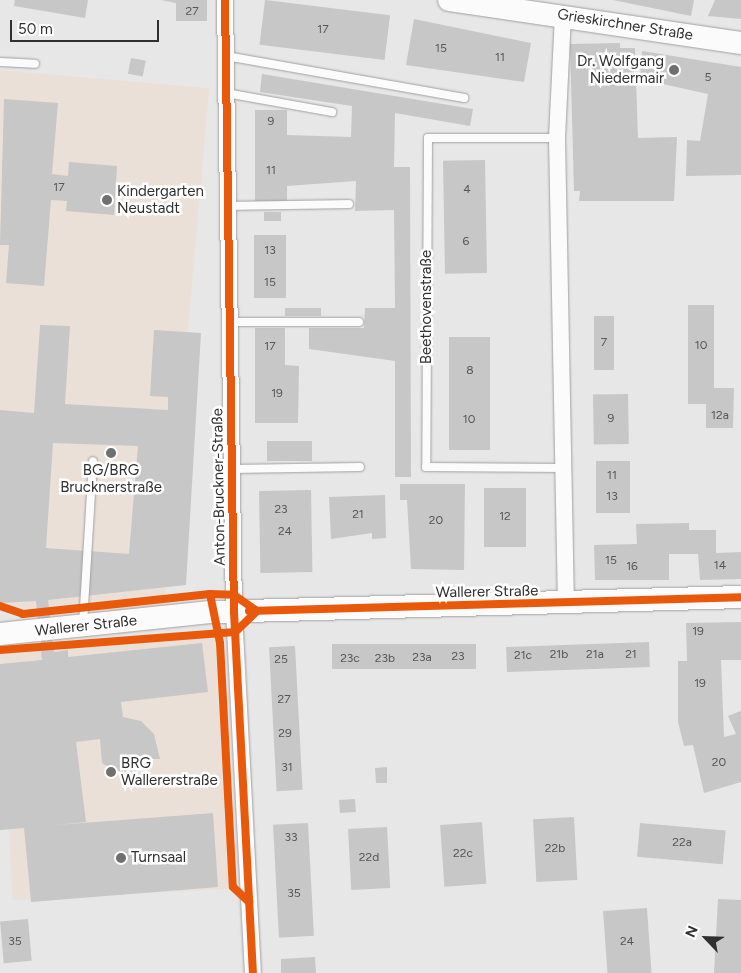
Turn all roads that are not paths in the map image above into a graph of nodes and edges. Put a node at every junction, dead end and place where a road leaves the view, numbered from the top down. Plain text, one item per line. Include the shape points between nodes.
1 (225, 0) edge
2 (449, 0) edge
3 (486, 3) edge
4 (563, 15) junction
5 (741, 43) edge
6 (226, 56) junction
7 (0, 62) edge
8 (35, 64) dead end
9 (226, 93) junction
10 (464, 98) dead end
11 (332, 112) dead end
12 (557, 138) junction
13 (349, 204) dead end
14 (228, 206) junction
15 (230, 322) junction
16 (359, 322) dead end
17 (94, 461) dead end
18 (360, 467) dead end
19 (563, 468) junction
20 (232, 469) junction
21 (741, 597) edge
22 (566, 604) junction
23 (234, 612) junction
24 (83, 626) junction
25 (0, 634) edge
26 (253, 973) edge

1 - 6 street, Anton-Bruckner-Straße
2 - 3 street, Grieskirchner Straße
3 - 4 street, Grieskirchner Straße
4 - 5 street, Grieskirchner Straße
4 - 12 street
6 - 9 street, Anton-Bruckner-Straße
6 - 10 lane
7 - 8 lane
9 - 11 lane
9 - 14 street, Anton-Bruckner-Straße
12 - 19 street
12 - 19 lane, Beethovenstraße via 428,138 426,467
13 - 14 lane
14 - 15 street, Anton-Bruckner-Straße
15 - 16 lane
15 - 20 street, Anton-Bruckner-Straße
17 - 24 lane
18 - 20 lane
19 - 22 street
20 - 23 street, Anton-Bruckner-Straße
21 - 22 street, Wallerer Straße
22 - 23 street, Wallerer Straße
23 - 24 street, Wallerer Straße
23 - 26 street, Anton-Bruckner-Straße
24 - 25 street, Wallerer Straße

